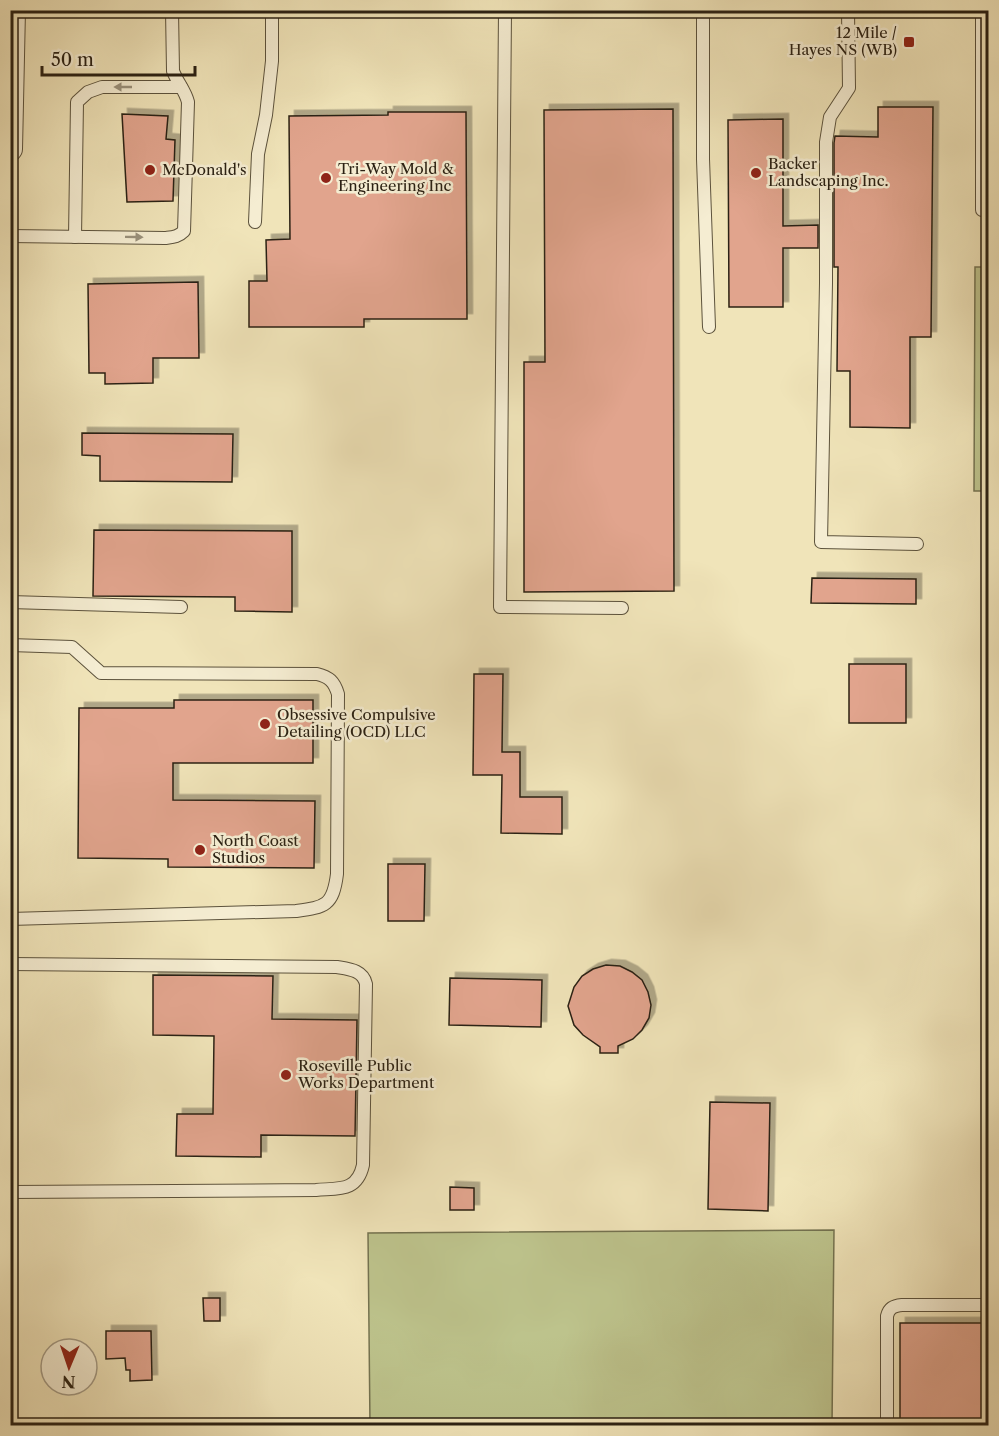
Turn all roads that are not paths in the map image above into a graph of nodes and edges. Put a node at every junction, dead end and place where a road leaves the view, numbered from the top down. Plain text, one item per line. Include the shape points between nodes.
1 (13, 10) edge
2 (172, 10) edge
3 (272, 10) edge
4 (505, 10) edge
5 (703, 10) edge
6 (848, 10) edge
7 (982, 10) edge
8 (181, 87) junction
9 (11, 135) edge
10 (10, 149) edge
11 (988, 210) edge
12 (255, 222) dead end
13 (10, 236) edge
14 (75, 237) junction
15 (709, 327) dead end
16 (917, 544) dead end
17 (10, 602) edge
18 (181, 607) dead end
19 (622, 608) dead end
20 (10, 645) edge
21 (10, 919) edge
22 (10, 964) edge
23 (10, 1192) edge
24 (988, 1305) edge
25 (887, 1425) edge

1 - 9 street
2 - 8 lane via 173,71
3 - 12 lane via 272,61 258,154
4 - 19 lane via 500,607
5 - 15 lane
6 - 16 lane via 849,88 830,117 826,142 821,542
7 - 11 lane via 982,210
8 -> 14 lane via 102,87 77,102
14 -> 8 lane via 176,237 184,231 188,102
9 - 10 street
13 - 14 lane
17 - 18 lane
20 - 21 lane via 72,647 101,673 317,674 332,680 338,705 336,874 335,892 328,903 296,911
22 - 23 lane via 337,967 356,971 366,980 363,1166 361,1175 350,1186 316,1190
24 - 25 lane via 902,1305 889,1310

